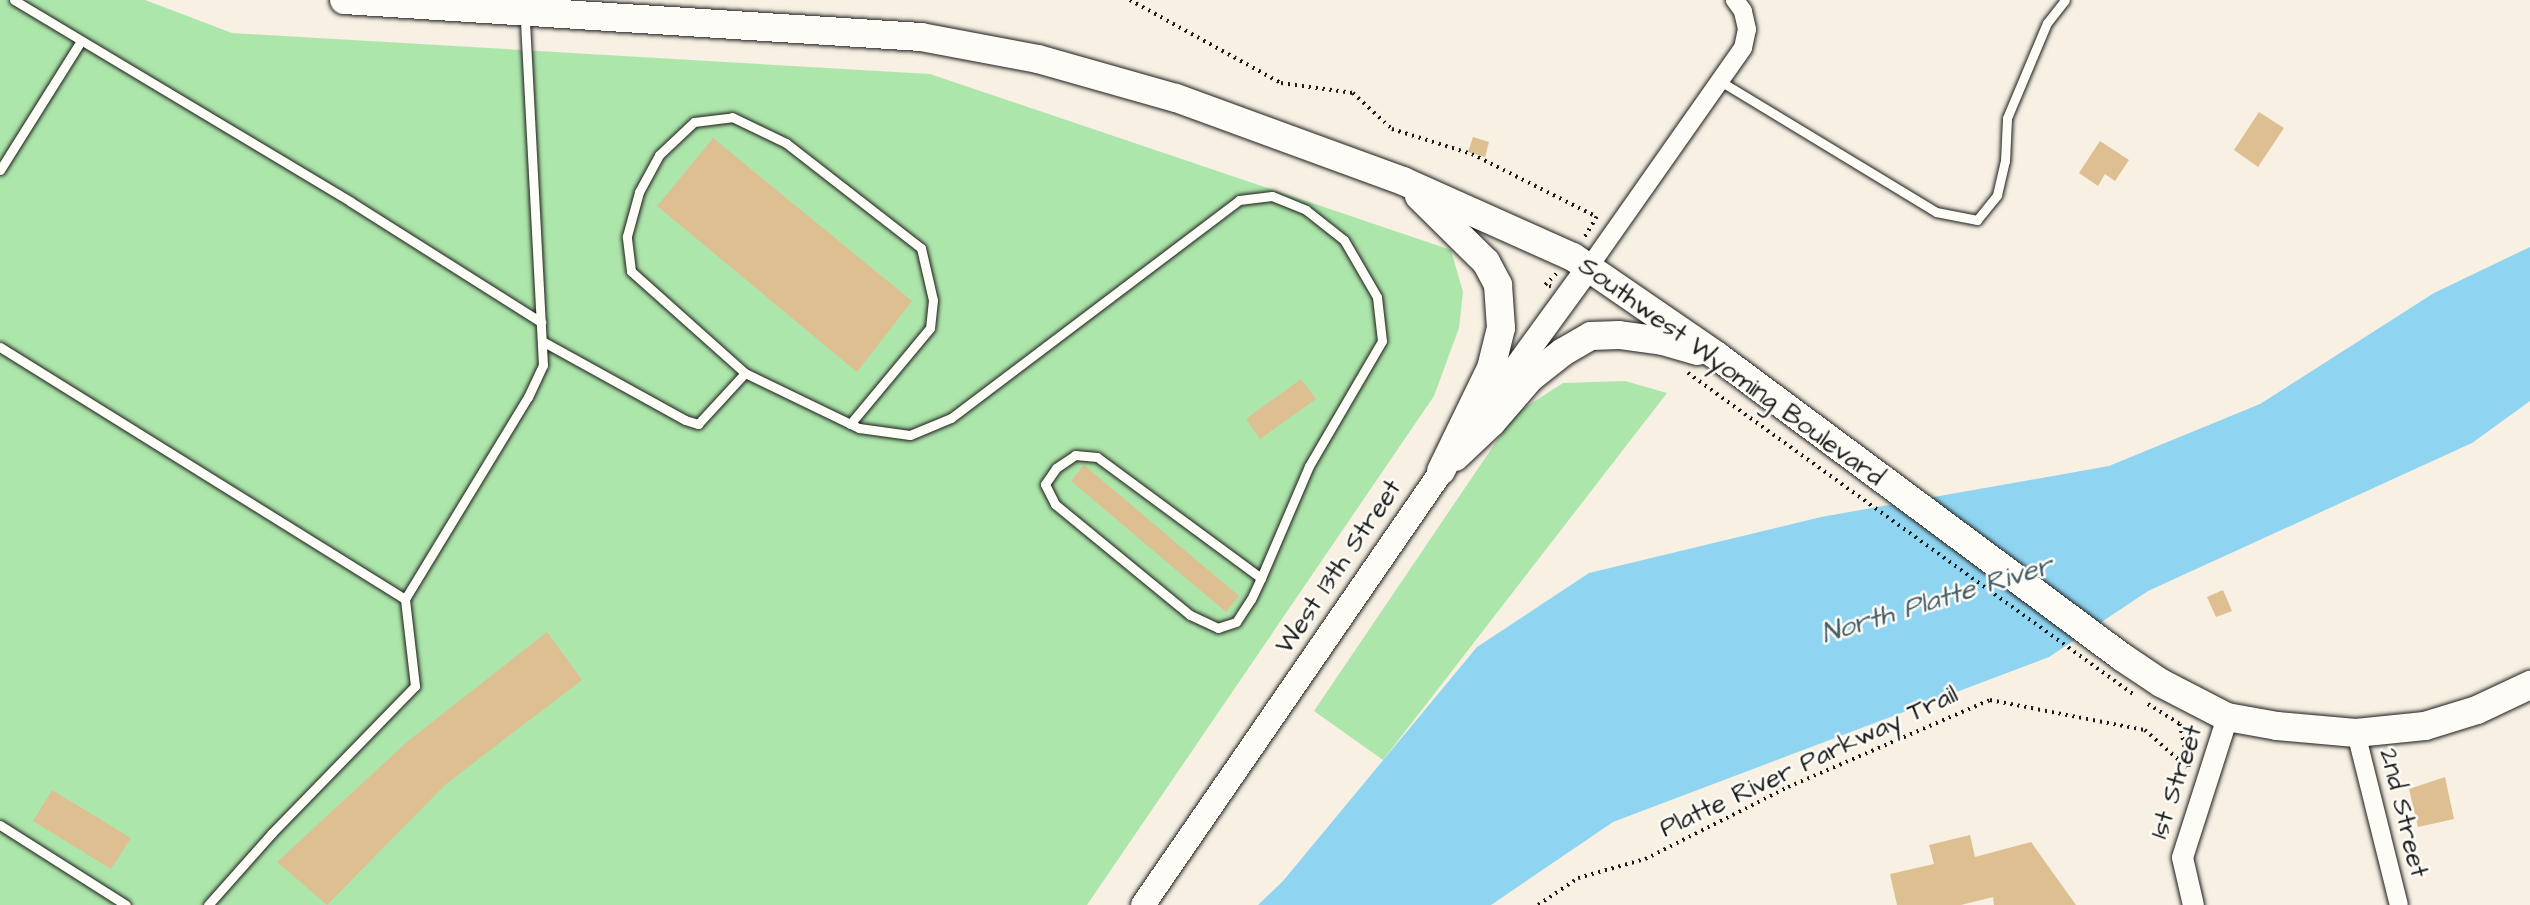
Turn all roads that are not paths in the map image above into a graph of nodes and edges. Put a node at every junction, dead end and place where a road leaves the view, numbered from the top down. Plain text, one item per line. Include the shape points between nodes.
1 (14, 0) edge
2 (344, 0) edge
3 (1735, 0) edge
4 (2065, 0) edge
5 (525, 12) junction
6 (81, 41) junction
7 (1720, 81) junction
8 (0, 170) edge
9 (1403, 181) junction
10 (1589, 267) junction
11 (541, 322) junction
12 (542, 341) junction
13 (0, 347) edge
14 (1717, 356) junction
15 (745, 373) junction
16 (850, 424) junction
17 (1441, 471) junction
18 (1261, 578) junction
19 (405, 599) junction
20 (2530, 685) edge
21 (2227, 718) junction
22 (2356, 733) junction
23 (0, 825) edge
24 (125, 905) edge
25 (208, 905) edge
26 (1143, 905) edge
27 (2193, 905) edge
28 (2399, 905) edge

1 - 6 lane
2 - 5 main road, Southwest Wyoming Boulevard
3 - 7 street via 1747,29 1743,48
4 - 7 lane via 2048,23 2007,118 1997,195 1977,219 1936,212
5 - 9 main road, Southwest Wyoming Boulevard via 921,37 1038,59 1176,98
5 - 11 lane
6 - 8 lane
6 - 11 lane
7 - 10 street
9 - 10 main road, Southwest Wyoming Boulevard
9 - 17 main road via 1486,262 1498,285 1501,328 1491,368
10 - 14 main road, Southwest Wyoming Boulevard
10 - 17 main road, West 13th Street
11 - 12 lane
12 - 15 lane via 698,424
12 - 19 lane via 543,365 528,397
13 - 19 lane
14 - 17 main road via 1663,341 1591,336 1530,378
14 - 21 main road, Southwest Wyoming Boulevard via 1848,454 2110,665 2161,683
15 - 16 lane
15 - 16 lane via 631,271 627,236 639,192 659,155 694,122 732,117 786,143 921,248 933,300 930,328
16 - 18 lane via 910,435 951,418 1239,200 1272,195 1306,210 1344,240 1377,297 1382,341 1309,466
17 - 26 main road, West 13th Street
18 - 18 lane via 1236,622 1218,628 1190,615 1055,504 1045,484 1056,468 1074,455 1097,457
19 - 25 lane via 415,686
20 - 22 main road, Southwest Wyoming Boulevard via 2477,710 2425,726
21 - 22 main road, Southwest Wyoming Boulevard
21 - 27 street, 1st Street via 2182,857
22 - 28 street, 2nd Street
23 - 24 lane

